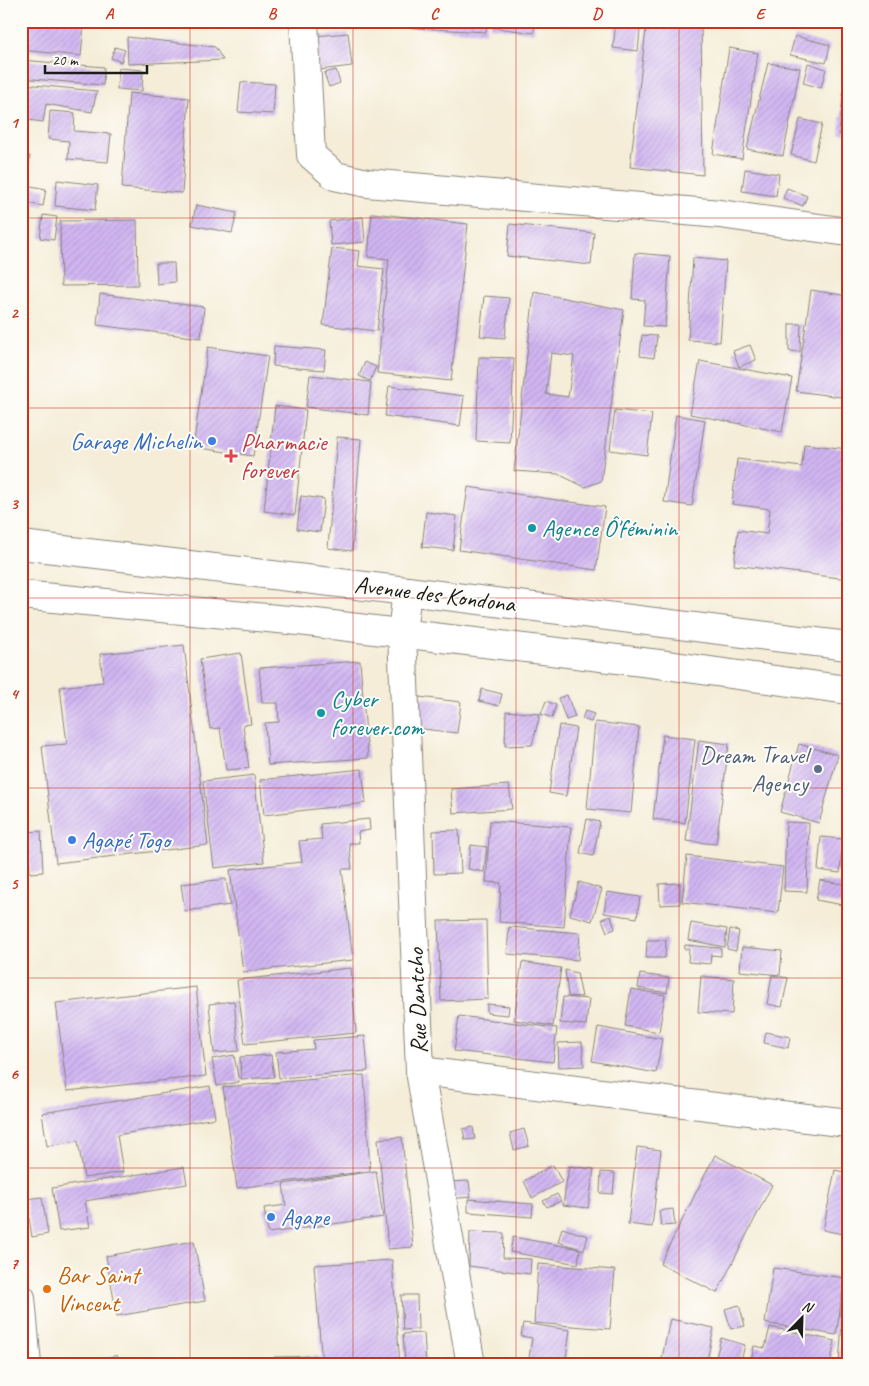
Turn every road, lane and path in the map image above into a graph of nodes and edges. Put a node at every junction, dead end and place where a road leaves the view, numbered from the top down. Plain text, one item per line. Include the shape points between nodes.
1 (304, 21) edge
2 (848, 232) edge
3 (22, 542) edge
4 (407, 591) junction
5 (21, 595) edge
6 (402, 633) junction
7 (848, 646) edge
8 (848, 690) edge
9 (420, 1071) junction
10 (848, 1123) edge
11 (21, 1298) edge
12 (26, 1365) edge
13 (471, 1365) edge

1 - 2 street via 311,155 335,176 367,183 720,214
3 - 4 street, Avenue des Kondona
4 - 6 street, Rue Dantcho
4 - 7 street, Avenue des Kondona
5 - 6 street, Avenue des Kondona via 299,620
6 - 8 street, Avenue des Kondona
6 - 9 street, Rue Dantcho
9 - 10 street
9 - 13 street, Rue Dantcho
11 - 12 street

